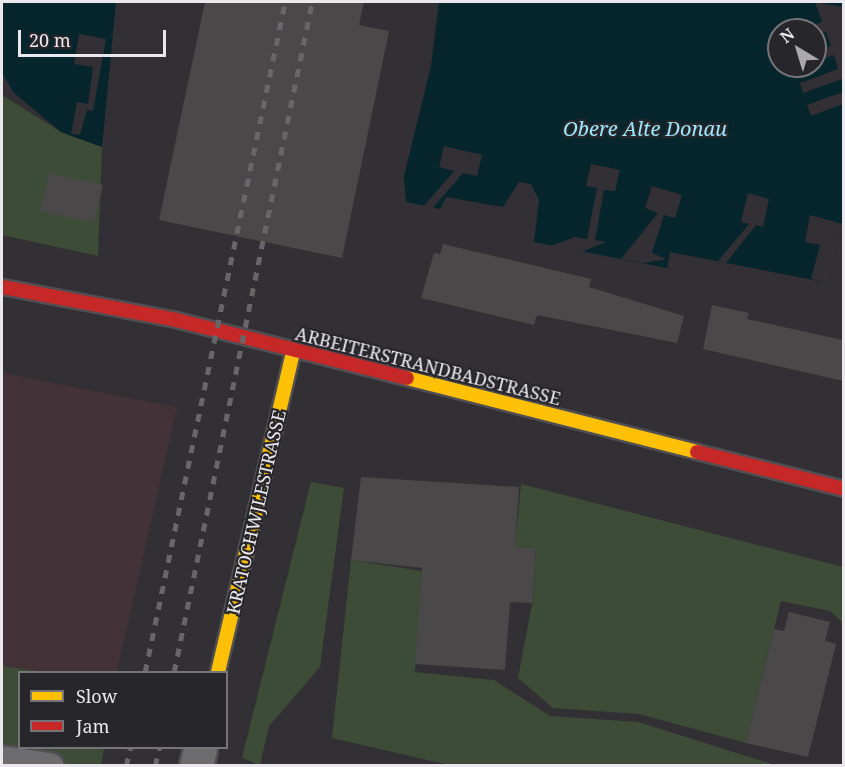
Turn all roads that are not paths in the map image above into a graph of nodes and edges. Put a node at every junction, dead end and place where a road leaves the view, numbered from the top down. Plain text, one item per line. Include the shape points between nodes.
1 (2, 287) edge
2 (293, 351) junction
3 (843, 489) edge
4 (218, 671) edge
5 (200, 749) edge
6 (2, 759) edge
7 (48, 765) edge
8 (196, 765) edge

1 - 2 main road, ARBEITERSTRANDBADSTRASSE via 176,320
2 - 3 main road, ARBEITERSTRANDBADSTRASSE
2 - 4 main road, KRATOCHWJLESTRASSE
5 - 8 street
6 - 7 lane

